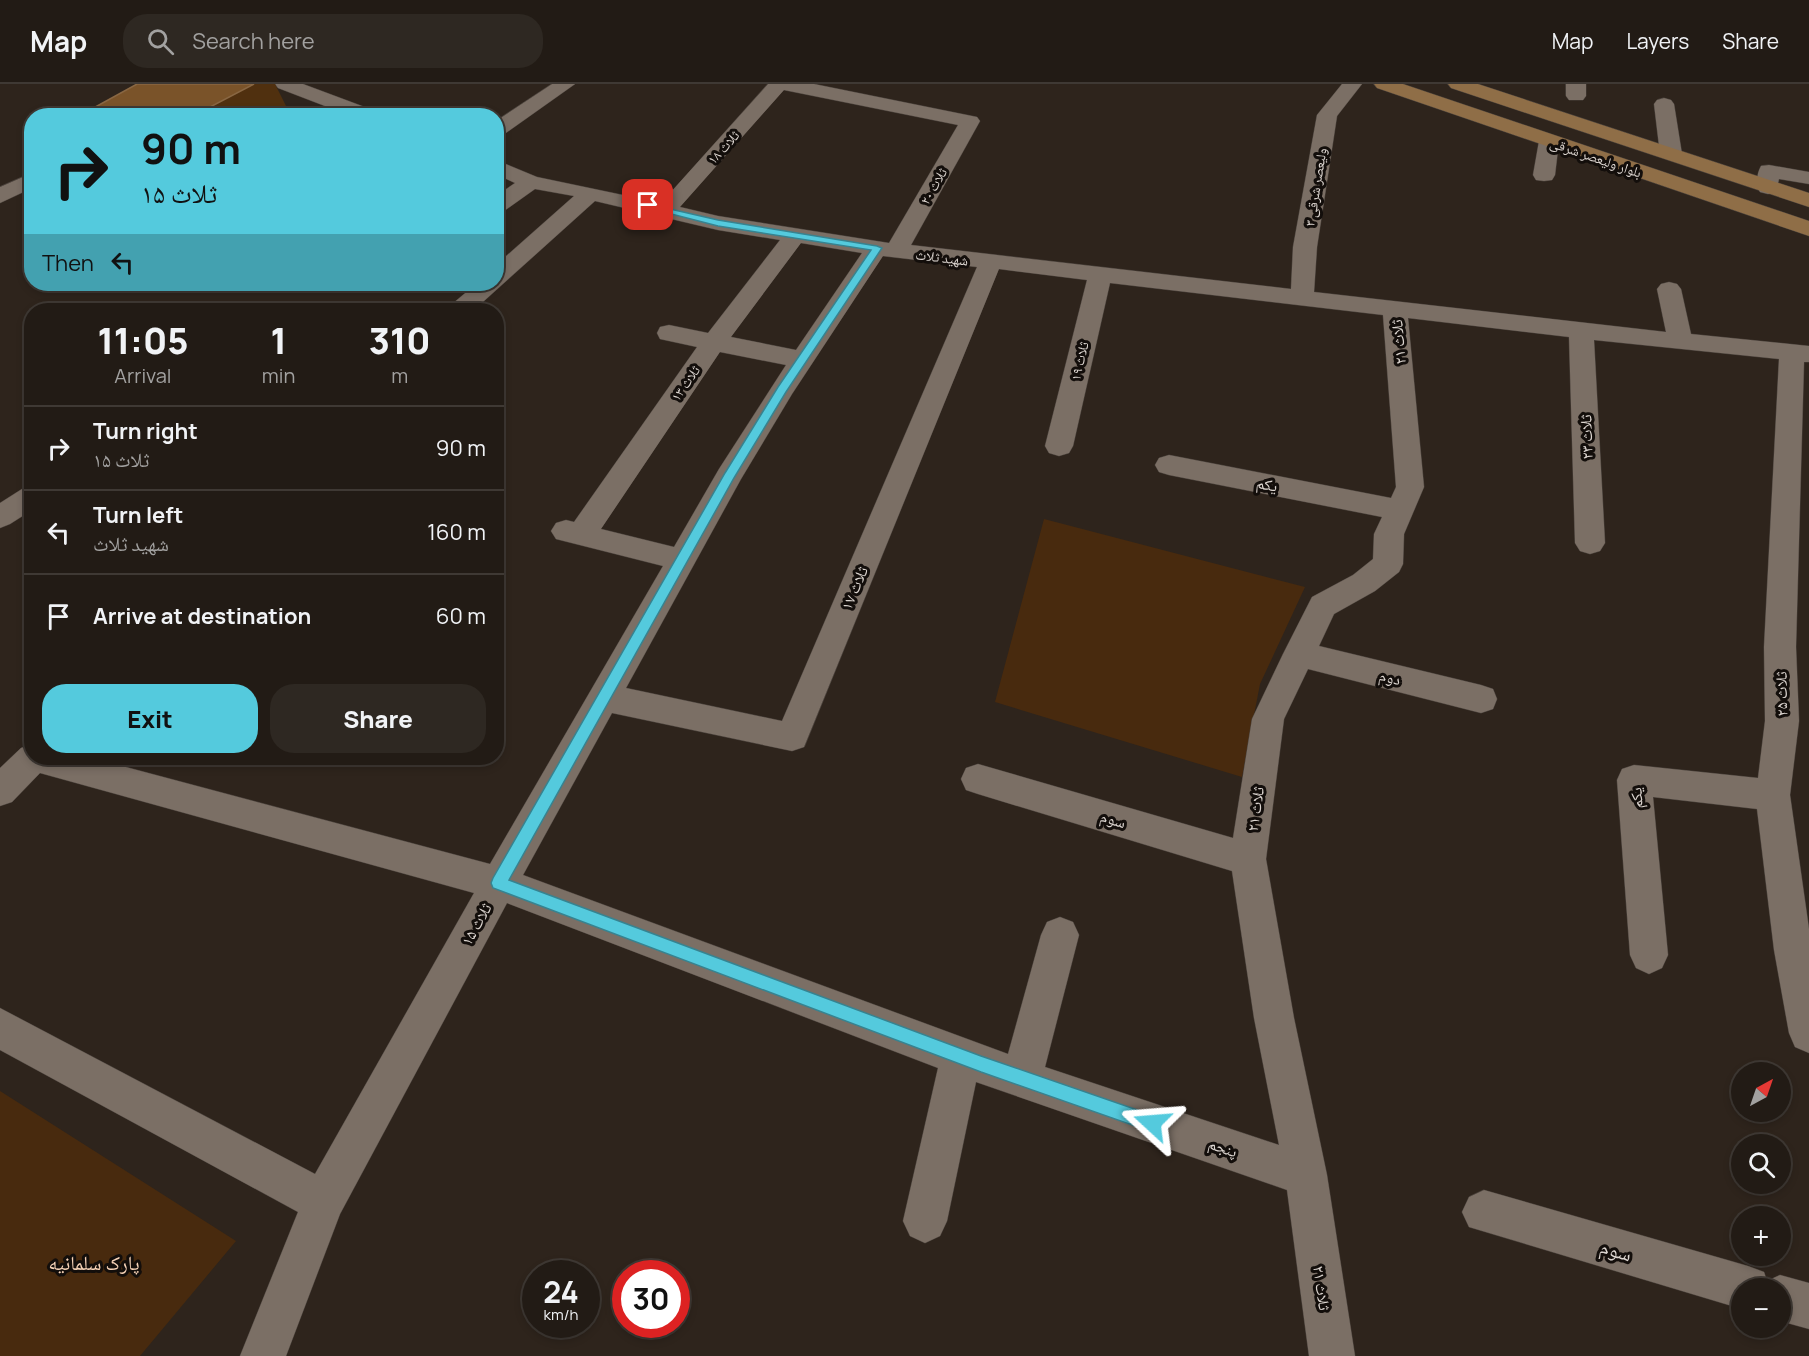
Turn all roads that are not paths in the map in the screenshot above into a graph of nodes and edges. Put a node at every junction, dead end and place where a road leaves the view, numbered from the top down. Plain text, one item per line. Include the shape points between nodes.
1 (565, 84) edge
2 (779, 84) edge
3 (784, 84) edge
4 (1352, 84) edge
5 (1384, 84) edge
6 (1458, 84) edge
7 (298, 86) edge
8 (808, 86) edge
9 (1664, 104) dead end
10 (352, 108) edge
11 (504, 126) edge
12 (1549, 141) junction
13 (1671, 154) junction
14 (504, 170) edge
15 (1545, 175) dead end
16 (1809, 178) edge
17 (24, 182) edge
18 (531, 182) junction
19 (1768, 187) junction
20 (591, 193) junction
21 (0, 196) edge
22 (1809, 200) edge
23 (504, 201) edge
24 (667, 210) junction
25 (1809, 229) edge
26 (795, 236) junction
27 (887, 250) junction
28 (990, 263) junction
29 (504, 271) edge
30 (1100, 276) junction
31 (1668, 289) dead end
32 (482, 291) edge
33 (1302, 298) junction
34 (468, 303) edge
35 (1395, 309) junction
36 (1581, 331) junction
37 (669, 333) dead end
38 (1680, 341) junction
39 (715, 343) junction
40 (1800, 353) edge
41 (802, 360) junction
42 (1059, 446) dead end
43 (1169, 465) dead end
44 (24, 501) edge
45 (1400, 510) junction
46 (0, 517) edge
47 (1590, 543) dead end
48 (683, 560) junction
49 (1299, 654) junction
50 (1795, 681) edge
51 (606, 698) junction
52 (1481, 699) dead end
53 (26, 765) edge
54 (65, 765) edge
55 (978, 779) dead end
56 (0, 791) edge
57 (1773, 795) junction
58 (1248, 859) junction
59 (499, 883) junction
60 (1060, 935) dead end
61 (1650, 955) dead end
62 (0, 1028) edge
63 (1809, 1033) edge
64 (961, 1057) junction
65 (1021, 1079) junction
66 (1306, 1175) junction
67 (323, 1202) junction
68 (1484, 1212) dead end
69 (925, 1221) dead end
70 (1731, 1283) edge
71 (1791, 1301) edge
72 (1809, 1306) edge
73 (263, 1356) edge
74 (1332, 1356) edge

1 - 11 street
2 - 24 street, ثلاث ۱۸
3 - 8 street
4 - 33 street, ولیعصر شرقی ۳ via 1327,115 1305,247
5 - 12 street, بلوار ولیعصر شرقی
6 - 13 street, بلوار ولیعصر شرقی
7 - 10 street
8 - 27 street, ثلاث ۲۰ via 970,121
9 - 13 street
12 - 15 street
12 - 25 street, بلوار ولیعصر شرقی
13 - 19 street, بلوار ولیعصر شرقی
14 - 18 street, شهید ثلاث
16 - 19 street via 1769,171
17 - 21 street
18 - 20 street, شهید ثلاث
18 - 23 street
19 - 22 street, بلوار ولیعصر شرقی
20 - 24 street, شهید ثلاث
20 - 29 street
24 - 26 street, شهید ثلاث
26 - 27 street, شهید ثلاث
26 - 39 street, ثلاث ۱۳
27 - 28 street, شهید ثلاث
27 - 41 street, ثلاث ۱۵
28 - 30 street, شهید ثلاث
28 - 51 street, ثلاث ۱۷ via 792,737
30 - 33 street, شهید ثلاث
30 - 42 street, ثلاث ۱۹
31 - 38 street
32 - 34 street
33 - 35 street, شهید ثلاث
35 - 36 street, شهید ثلاث
35 - 45 street, ثلاث ۲۱ via 1410,487
36 - 38 street, شهید ثلاث
36 - 47 street, ثلاث ۲۳
37 - 39 street
38 - 40 street, شهید ثلاث
39 - 41 street
39 - 48 street, ثلاث ۱۳ via 574,533
40 - 50 street, ثلاث ۲۵
41 - 48 street, ثلاث ۱۵ via 729,476
43 - 45 street, یکم
44 - 46 street
45 - 49 street, ثلاث ۲۱ via 1389,534 1388,564 1323,606
48 - 51 street, ثلاث ۱۵
49 - 52 street, دوم
49 - 58 street, ثلاث ۲۱ via 1268,719
50 - 57 street, ثلاث ۲۵ via 1782,721
51 - 59 street, ثلاث ۱۵
53 - 56 street
54 - 59 street, پنجم
55 - 58 street, سوم
57 - 61 street, یکم via 1634,780
57 - 63 street, ثلاث ۲۵ via 1793,950
58 - 66 street, ثلاث ۲۱ via 1274,1018
59 - 64 street, پنجم
59 - 67 street, ثلاث ۱۵
60 - 65 street
62 - 67 street
64 - 65 street, پنجم
64 - 69 street
65 - 66 street, پنجم
66 - 74 street, ثلاث ۲۱
67 - 73 street, ثلاث ۱۵
68 - 70 street, سوم
71 - 72 street

